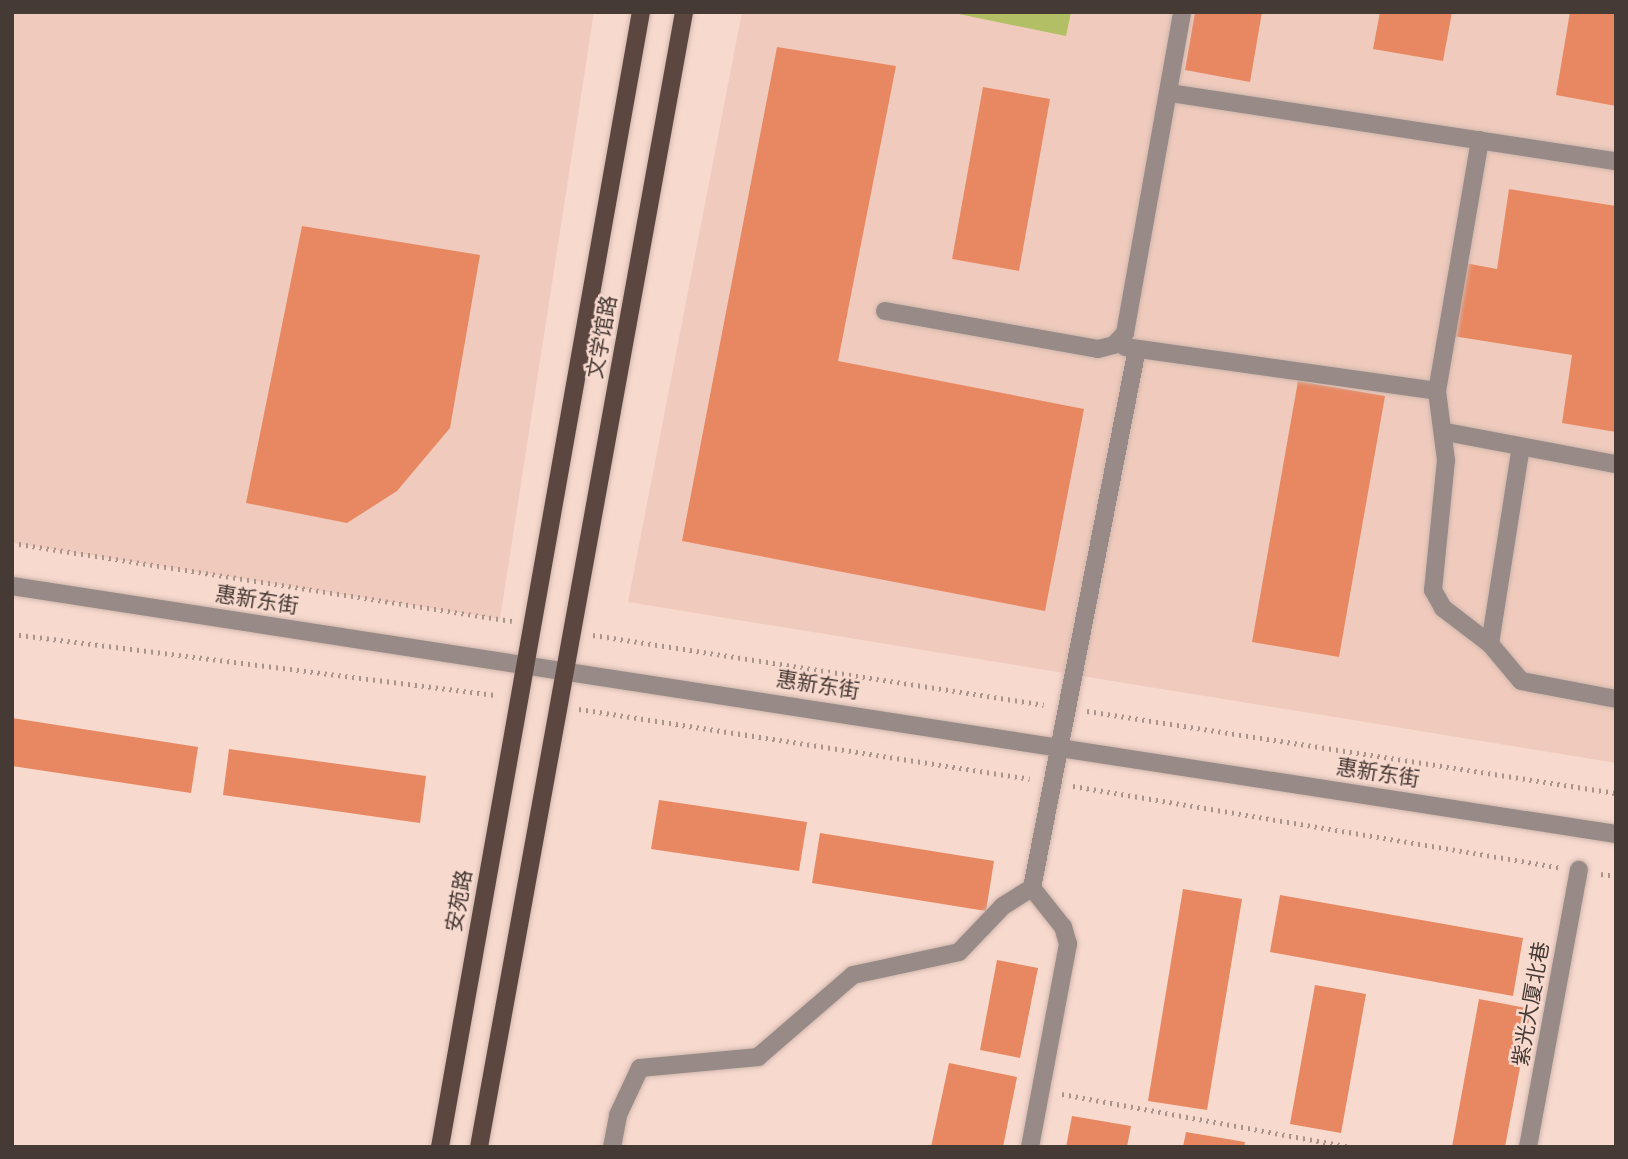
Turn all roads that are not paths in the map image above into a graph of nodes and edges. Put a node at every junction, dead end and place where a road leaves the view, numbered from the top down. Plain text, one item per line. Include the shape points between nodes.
1 (641, 12) edge
2 (684, 12) edge
3 (1182, 12) edge
4 (1170, 93) junction
5 (1480, 140) junction
6 (1616, 161) edge
7 (885, 311) dead end
8 (1114, 345) junction
9 (1137, 349) junction
10 (1437, 391) junction
11 (1446, 432) junction
12 (1521, 447) junction
13 (1616, 464) edge
14 (12, 586) edge
15 (1490, 644) junction
16 (523, 664) junction
17 (565, 670) junction
18 (1616, 699) edge
19 (1060, 745) junction
20 (1616, 834) edge
21 (1578, 870) road end
22 (1032, 888) junction
23 (440, 1147) edge
24 (479, 1147) edge
25 (612, 1147) edge
26 (1030, 1147) edge
27 (1528, 1147) edge

1 - 16 main road, 文学馆路
2 - 17 main road, 文学馆路
3 - 4 street
4 - 5 street
4 - 8 street via 1125,333
5 - 6 street
5 - 10 street
7 - 8 street via 1098,349
8 - 9 street
9 - 10 street
9 - 19 street
10 - 11 street
11 - 12 street
11 - 15 street via 1433,590 1443,608
12 - 13 street
12 - 15 street
14 - 16 street, 惠新东街
15 - 18 street via 1521,681
16 - 17 street, 惠新东街
16 - 23 main road, 安苑路
17 - 19 street, 惠新东街
17 - 24 main road
19 - 20 street, 惠新东街
19 - 22 street
21 - 27 street, 紫光大厦北巷
22 - 25 street via 1003,906 959,952 853,975 758,1057 640,1068 618,1115
22 - 26 street via 1063,927 1068,944

